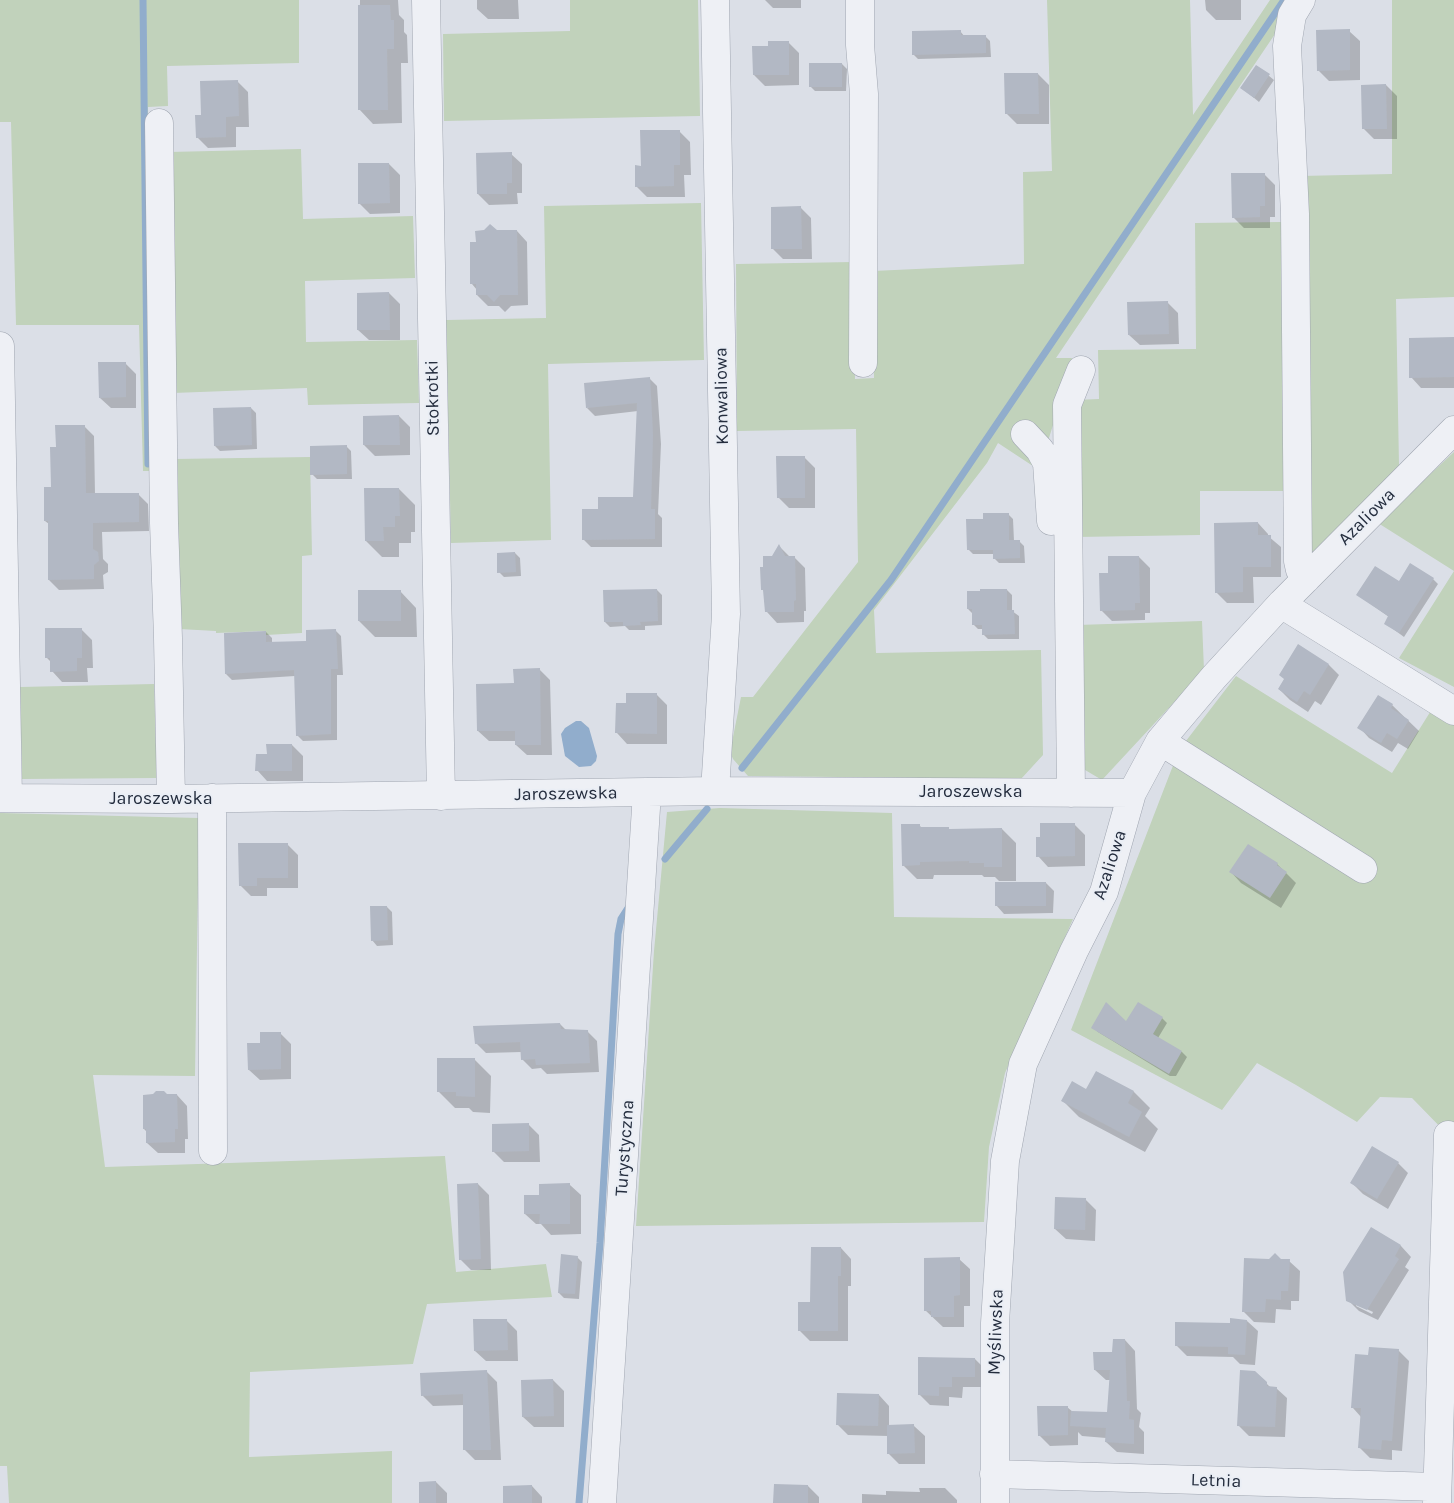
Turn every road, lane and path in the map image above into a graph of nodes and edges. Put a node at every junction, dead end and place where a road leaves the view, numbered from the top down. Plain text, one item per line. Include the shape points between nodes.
1 (426, 0) edge
2 (715, 0) edge
3 (860, 0) edge
4 (1301, 0) edge
5 (158, 123) dead end
6 (0, 346) edge
7 (863, 363) dead end
8 (1081, 370) dead end
9 (1454, 430) edge
10 (1025, 434) dead end
11 (1306, 579) junction
12 (1281, 604) junction
13 (1454, 711) edge
14 (1160, 741) junction
15 (715, 791) junction
16 (647, 792) junction
17 (1062, 792) junction
18 (1132, 793) junction
19 (441, 796) junction
20 (4, 798) edge
21 (212, 798) junction
22 (171, 799) junction
23 (1362, 869) dead end
24 (1448, 1134) dead end
25 (213, 1152) dead end
26 (1005, 1161) joint
27 (994, 1474) junction
28 (1437, 1495) edge
29 (602, 1503) edge
30 (994, 1503) edge

1 - 19 street, Stokrotki
2 - 15 street, Konwaliowa via 726,614
3 - 7 street via 864,94
4 - 11 street via 1292,15 1288,46 1295,214 1298,561
5 - 22 street
6 - 20 street
8 - 17 street via 1067,405
9 - 11 street, Azaliowa
10 - 17 street via 1047,463 1051,503 1054,746
11 - 12 street, Azaliowa
12 - 13 street
12 - 14 street, Azaliowa
14 - 18 street, Azaliowa
14 - 23 street
15 - 16 street, Jaroszewska
15 - 17 street, Jaroszewska
16 - 19 street, Jaroszewska
16 - 29 street, Turystyczna
17 - 18 street, Jaroszewska
18 - 26 street, Azaliowa via 1104,892 1023,1064
19 - 21 street, Jaroszewska
20 - 22 street, Jaroszewska
21 - 22 street, Jaroszewska
21 - 25 street
24 - 28 street
26 - 27 street, Myśliwska via 996,1323
27 - 28 street, Letnia
27 - 30 street, Myśliwska

